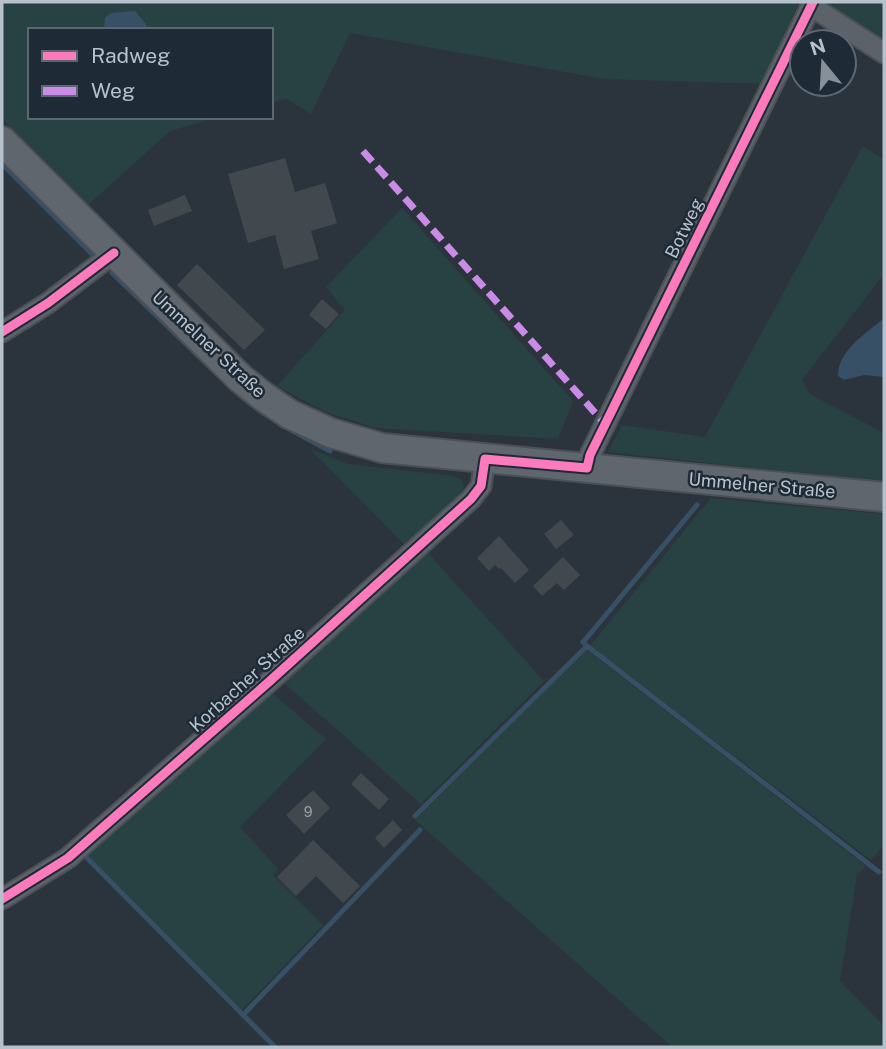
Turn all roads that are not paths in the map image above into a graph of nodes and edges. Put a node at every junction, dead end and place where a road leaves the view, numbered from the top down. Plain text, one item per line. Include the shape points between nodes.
1 (812, 4) edge
2 (884, 53) edge
3 (2, 141) edge
4 (114, 253) junction
5 (2, 332) edge
6 (485, 460) junction
7 (587, 468) junction
8 (884, 497) edge
9 (2, 899) edge

1 - 2 street, Botweg
1 - 7 street, Botweg
3 - 4 main road, Ummelner Straße
4 - 5 street
4 - 6 main road, Ummelner Straße via 240,378 289,414 382,448
6 - 7 main road, Ummelner Straße
6 - 9 street, Korbacher Straße via 481,486 461,508 68,858
7 - 8 main road, Ummelner Straße

